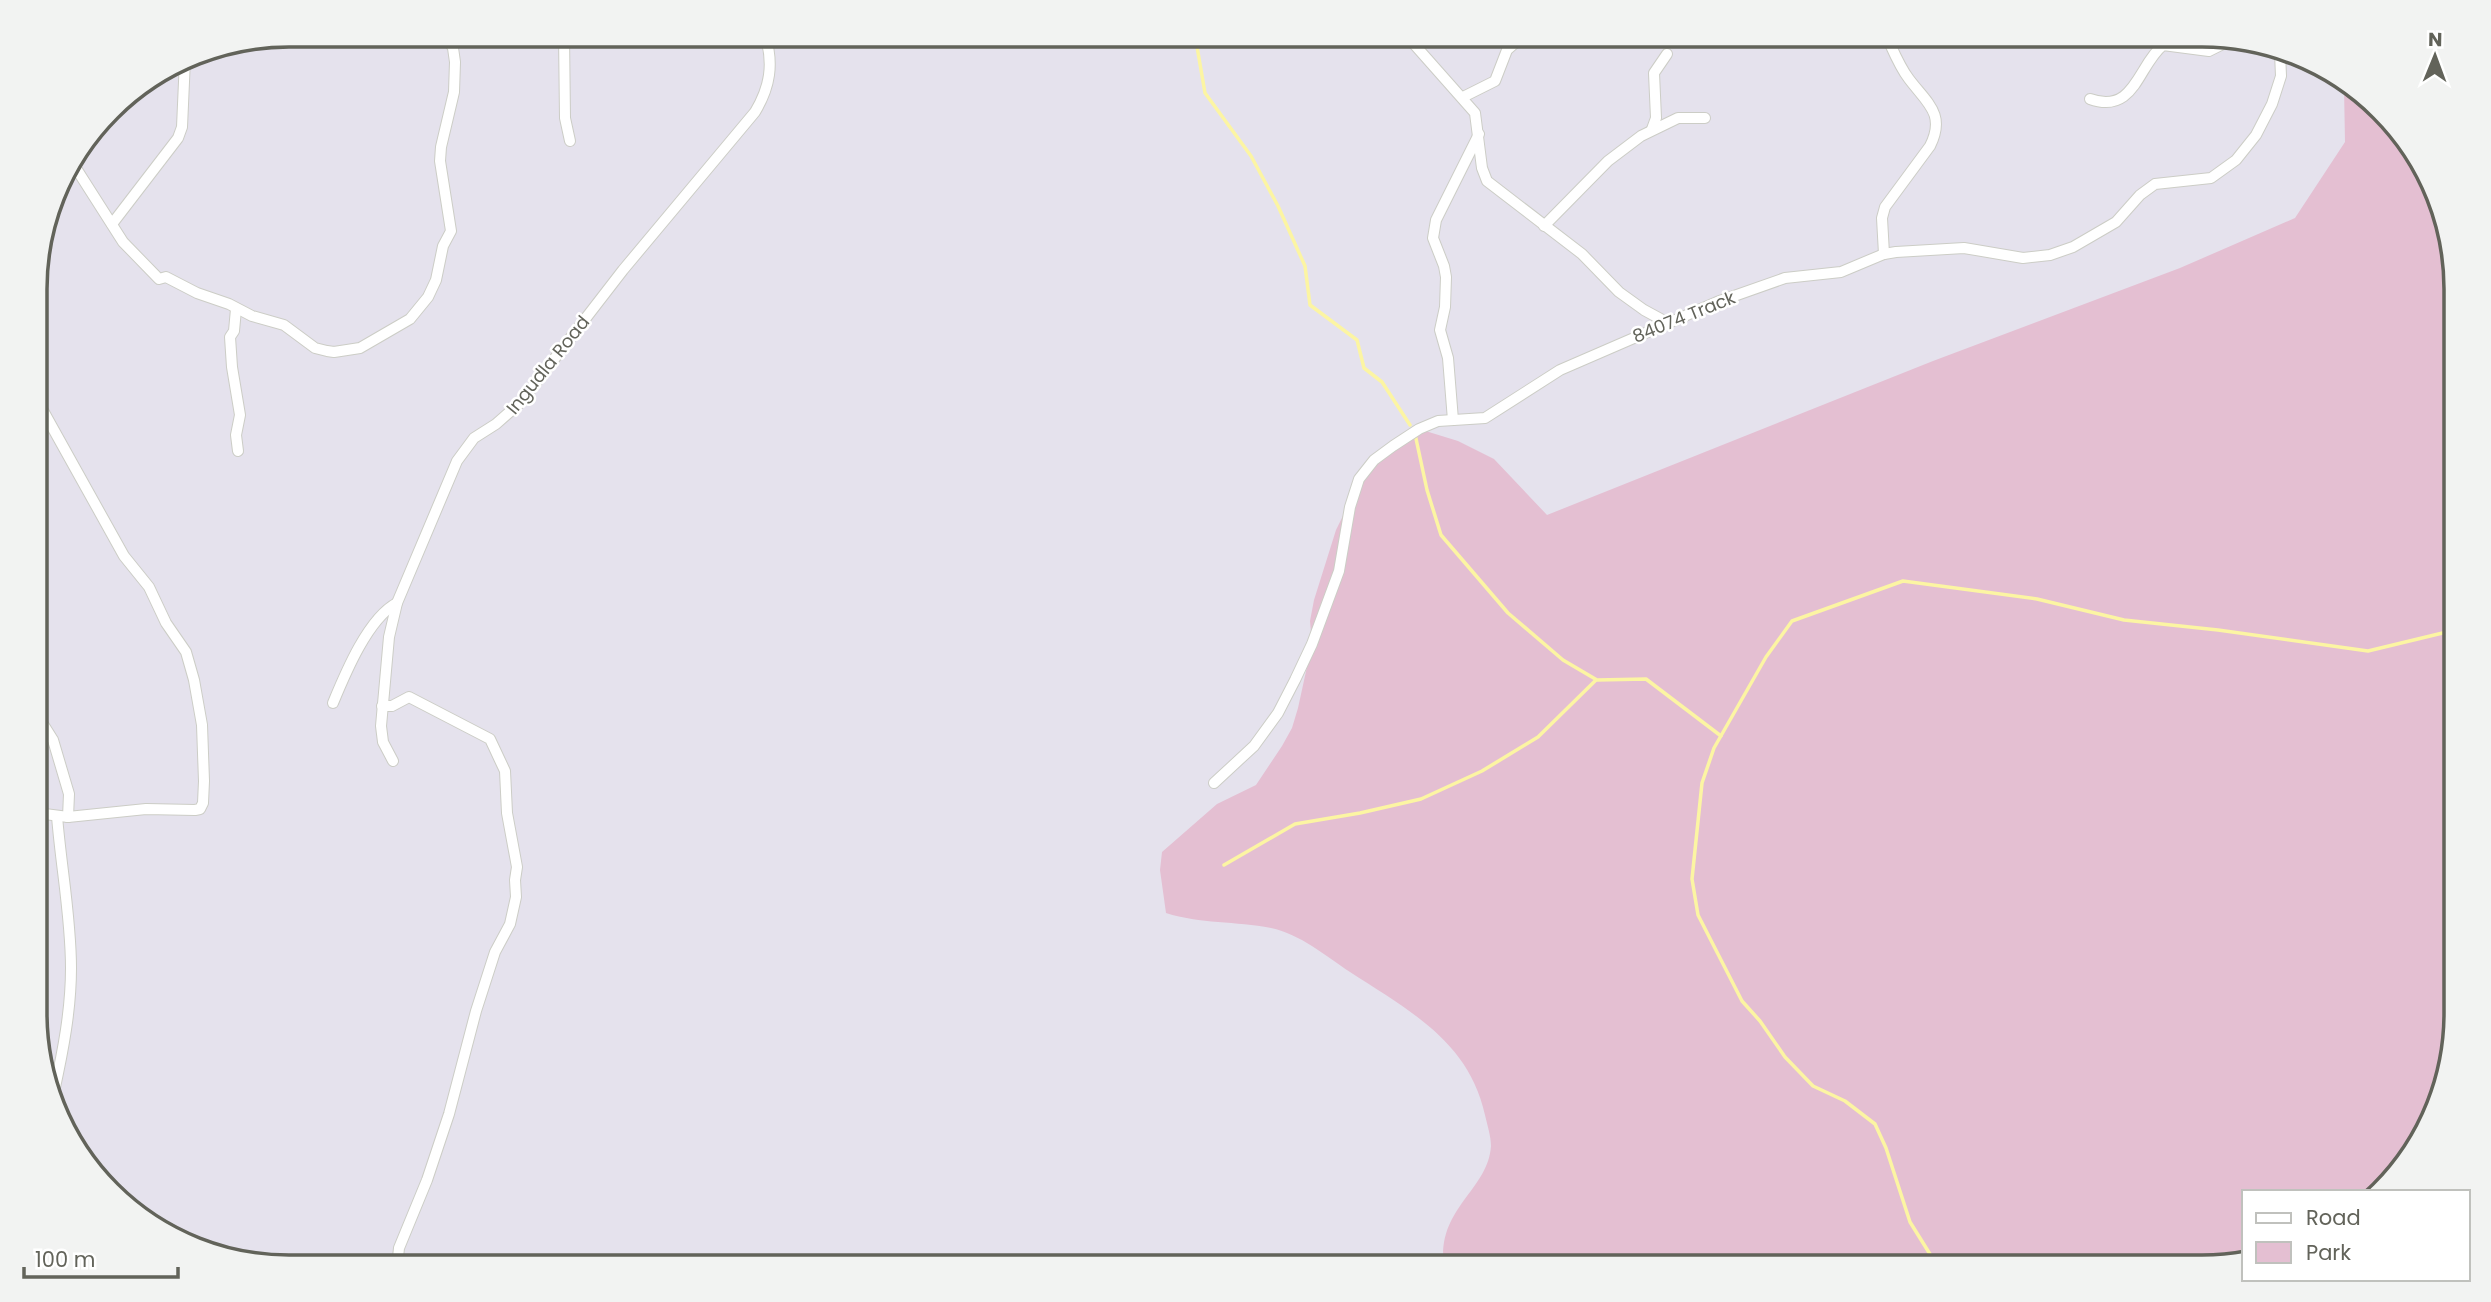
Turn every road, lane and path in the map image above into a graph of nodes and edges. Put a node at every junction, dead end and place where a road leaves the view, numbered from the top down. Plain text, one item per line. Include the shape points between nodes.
1 (452, 47) edge
2 (564, 47) edge
3 (768, 47) edge
4 (1417, 47) edge
5 (1510, 47) edge
6 (1892, 47) edge
7 (2161, 47) edge
8 (2178, 47) edge
9 (2215, 48) edge
10 (1667, 54) dead end
11 (2280, 61) edge
12 (184, 71) edge
13 (1463, 97) junction
14 (2090, 99) dead end
15 (1705, 118) dead end
16 (1653, 129) junction
17 (1479, 134) junction
18 (570, 141) dead end
19 (78, 172) edge
20 (112, 224) junction
21 (1544, 226) junction
22 (1884, 254) junction
23 (236, 309) junction
24 (1668, 323) junction
25 (48, 419) edge
26 (1453, 420) junction
27 (238, 451) dead end
28 (397, 603) junction
29 (333, 703) dead end
30 (382, 706) junction
31 (47, 733) edge
32 (393, 761) dead end
33 (1214, 783) dead end
34 (47, 815) edge
35 (62, 817) junction
36 (57, 1079) edge
37 (398, 1255) edge

1 - 23 street via 454,92 441,147 451,231 436,280 422,306 410,320 360,348 334,352 315,348 284,325
2 - 18 street via 565,118
3 - 28 street, Ingudla Road via 771,71 755,112 623,270 521,402 463,450
4 - 13 street
5 - 13 street via 1495,81
6 - 22 street via 1909,79 1933,108 1936,122 1930,146 1885,207
7 - 14 street via 2122,97 2106,103
8 - 9 street
10 - 16 street via 1654,74
11 - 22 street, 84074 Track via 2281,76 2272,104 2242,155 2211,178 2155,184 2116,222 2073,247 2023,258 1946,248
12 - 20 street via 178,138
13 - 17 street via 1475,113
15 - 16 street via 1678,118
16 - 21 street via 1608,161
17 - 21 street via 1487,181
17 - 26 street via 1433,232 1446,277 1440,330 1448,358
19 - 20 street
20 - 23 street via 159,279 166,277
21 - 24 street via 1582,254 1619,292
22 - 24 street, 84074 Track via 1842,272 1785,278
23 - 27 street via 230,337 240,415
24 - 26 street, 84074 Track via 1560,370 1485,418
25 - 35 street via 124,556 149,587 186,652 201,726 200,809
26 - 33 street, 84074 Track via 1410,435 1374,460 1359,479 1339,571 1295,680 1254,746
28 - 29 street via 380,617
28 - 30 street, Ingudla Road
30 - 32 street, Ingudla Road via 382,737
30 - 37 street via 409,697 490,739 505,771 517,867 510,924 495,952 449,1114
31 - 35 street via 69,794
34 - 35 street
35 - 36 street via 71,969 69,1020

